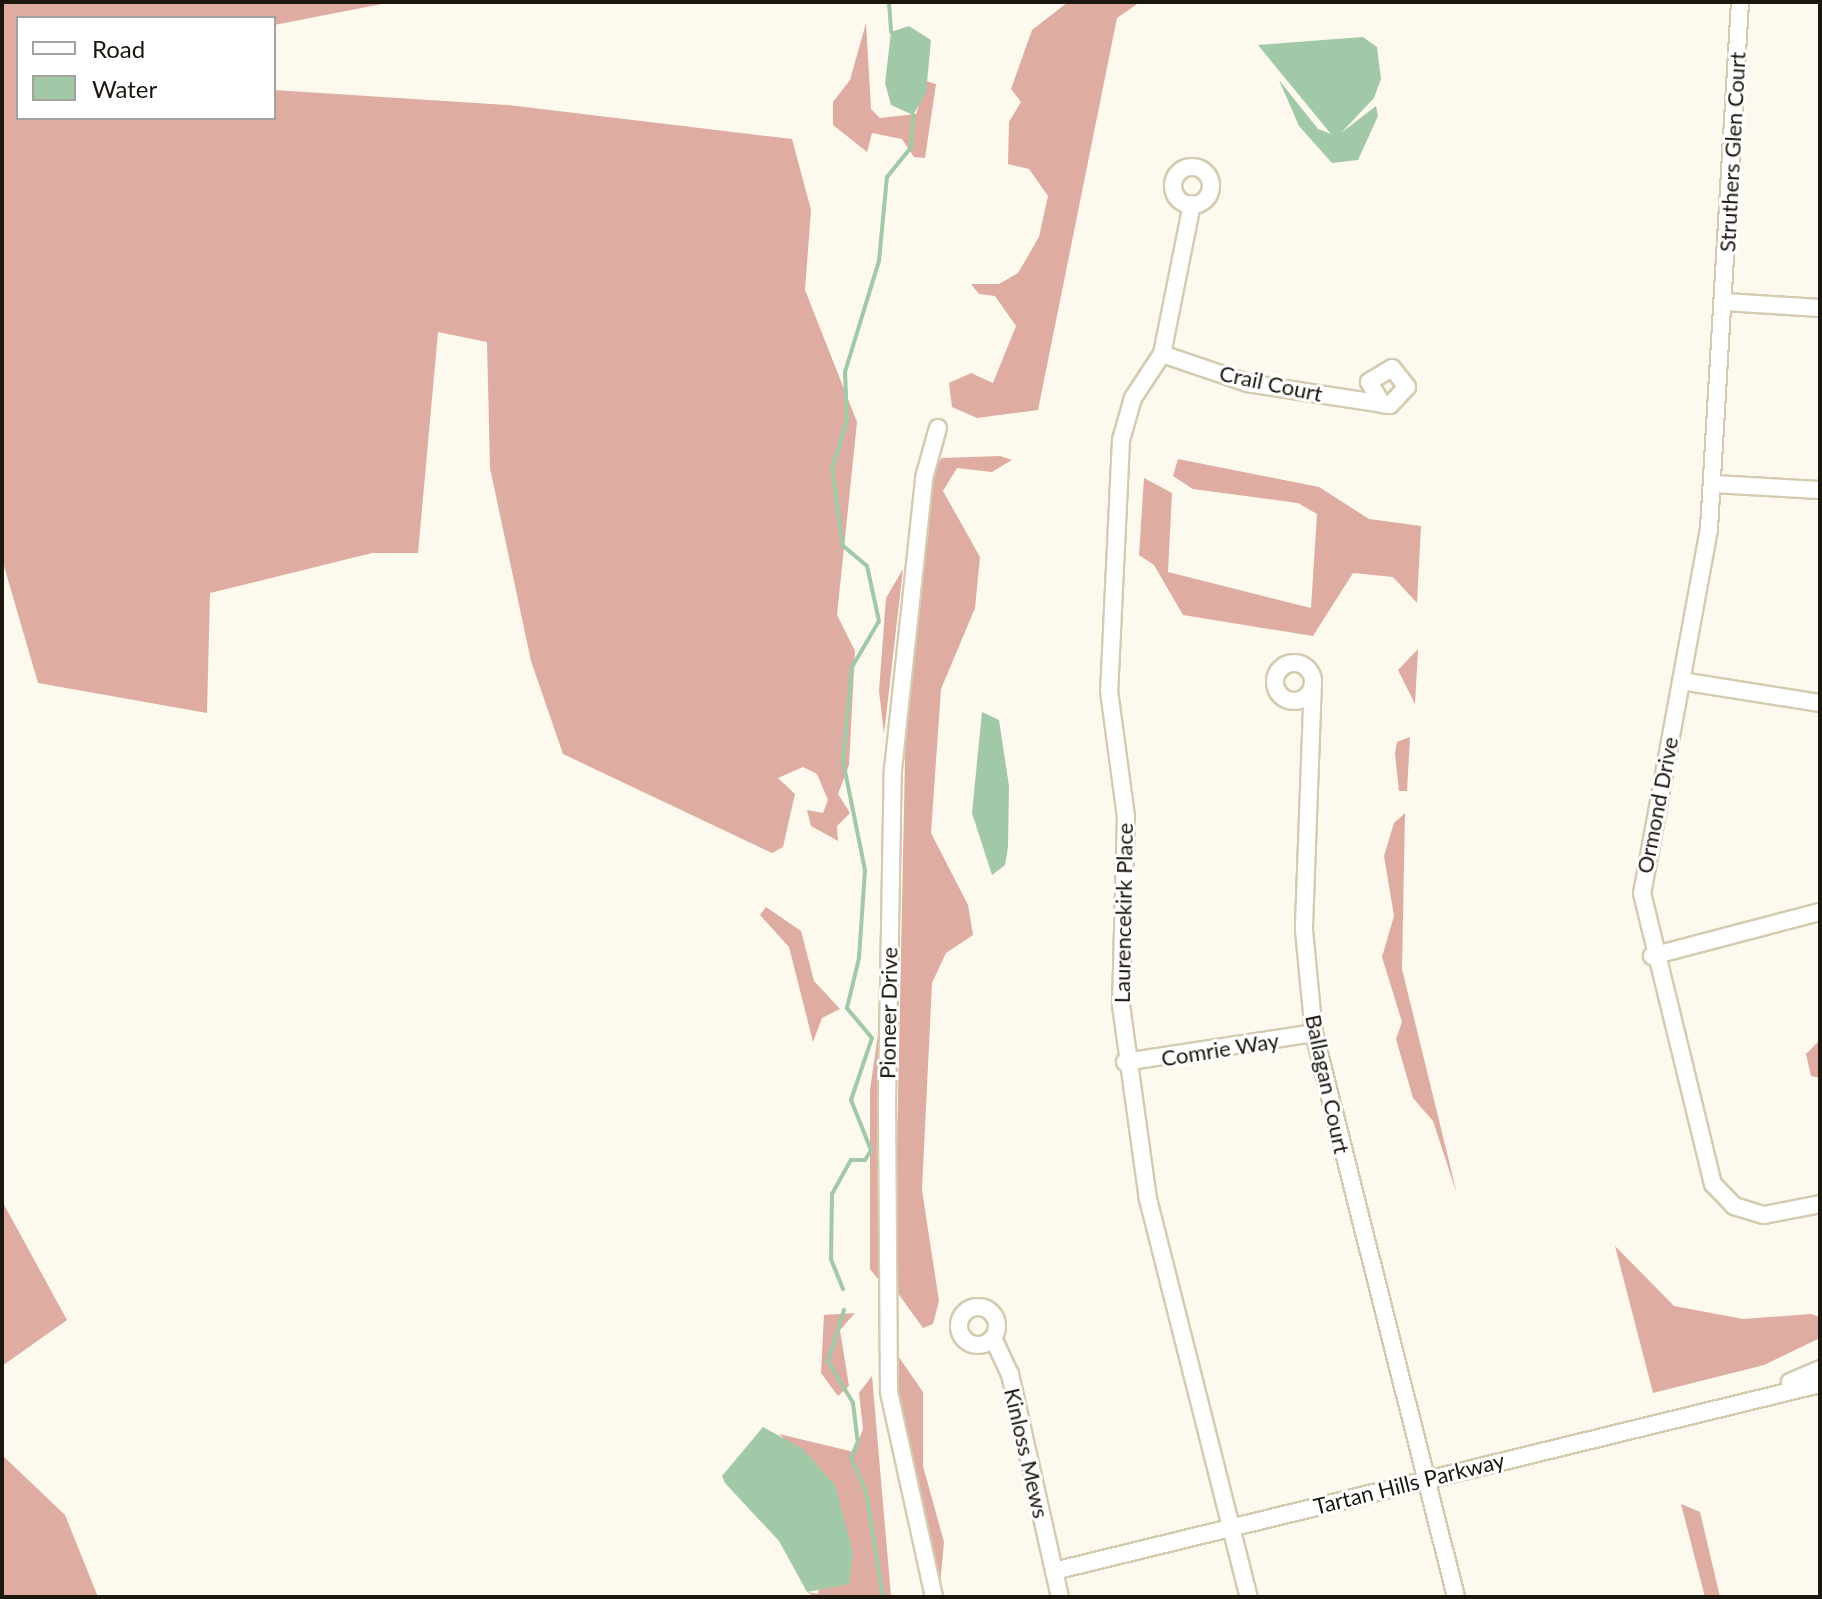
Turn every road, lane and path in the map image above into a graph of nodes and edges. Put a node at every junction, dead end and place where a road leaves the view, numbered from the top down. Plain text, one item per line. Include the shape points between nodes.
1 (1740, 2) edge
2 (1192, 204) dead end
3 (1725, 302) junction
4 (1820, 308) edge
5 (1162, 354) junction
6 (1382, 404) dead end
7 (938, 428) dead end
8 (1713, 484) junction
9 (1820, 490) edge
10 (1313, 680) dead end
11 (1681, 681) junction
12 (1820, 703) edge
13 (1820, 912) edge
14 (1652, 956) junction
15 (1314, 1033) junction
16 (1125, 1062) junction
17 (1820, 1204) edge
18 (993, 1338) dead end
19 (1820, 1369) edge
20 (1820, 1384) edge
21 (1763, 1393) junction
22 (1425, 1479) junction
23 (1231, 1528) junction
24 (1054, 1571) junction
25 (934, 1597) edge
26 (1060, 1597) edge
27 (1249, 1597) edge
28 (1456, 1597) edge

1 - 3 street, Struthers Glen Court
2 - 5 street, Laurencekirk Place
3 - 4 street
3 - 8 street, Ormond Drive
5 - 6 street, Crail Court via 1247,383
5 - 16 street, Laurencekirk Place via 1133,398 1120,460 1109,691 1126,816
7 - 25 street, Pioneer Drive via 924,478 893,770 887,1100 889,1392
8 - 9 street
8 - 11 street, Ormond Drive
10 - 15 street, Ballagan Court via 1304,930
11 - 12 street
11 - 14 street, Ormond Drive via 1643,870
13 - 14 street
14 - 17 street, Ormond Drive via 1713,1184 1734,1206 1764,1215
15 - 16 street, Comrie Way
15 - 22 street, Ballagan Court
16 - 23 street, Laurencekirk Place via 1148,1199
18 - 24 street, Kinloss Mews via 1010,1374
19 - 21 street, Tartan Hills Parkway
20 - 21 street, Tartan Hills Parkway
21 - 22 street, Tartan Hills Parkway
22 - 23 street, Tartan Hills Parkway
22 - 28 street, Ballagan Court
23 - 24 street, Tartan Hills Parkway
23 - 27 street, Laurencekirk Place
24 - 26 street, Kinloss Mews

